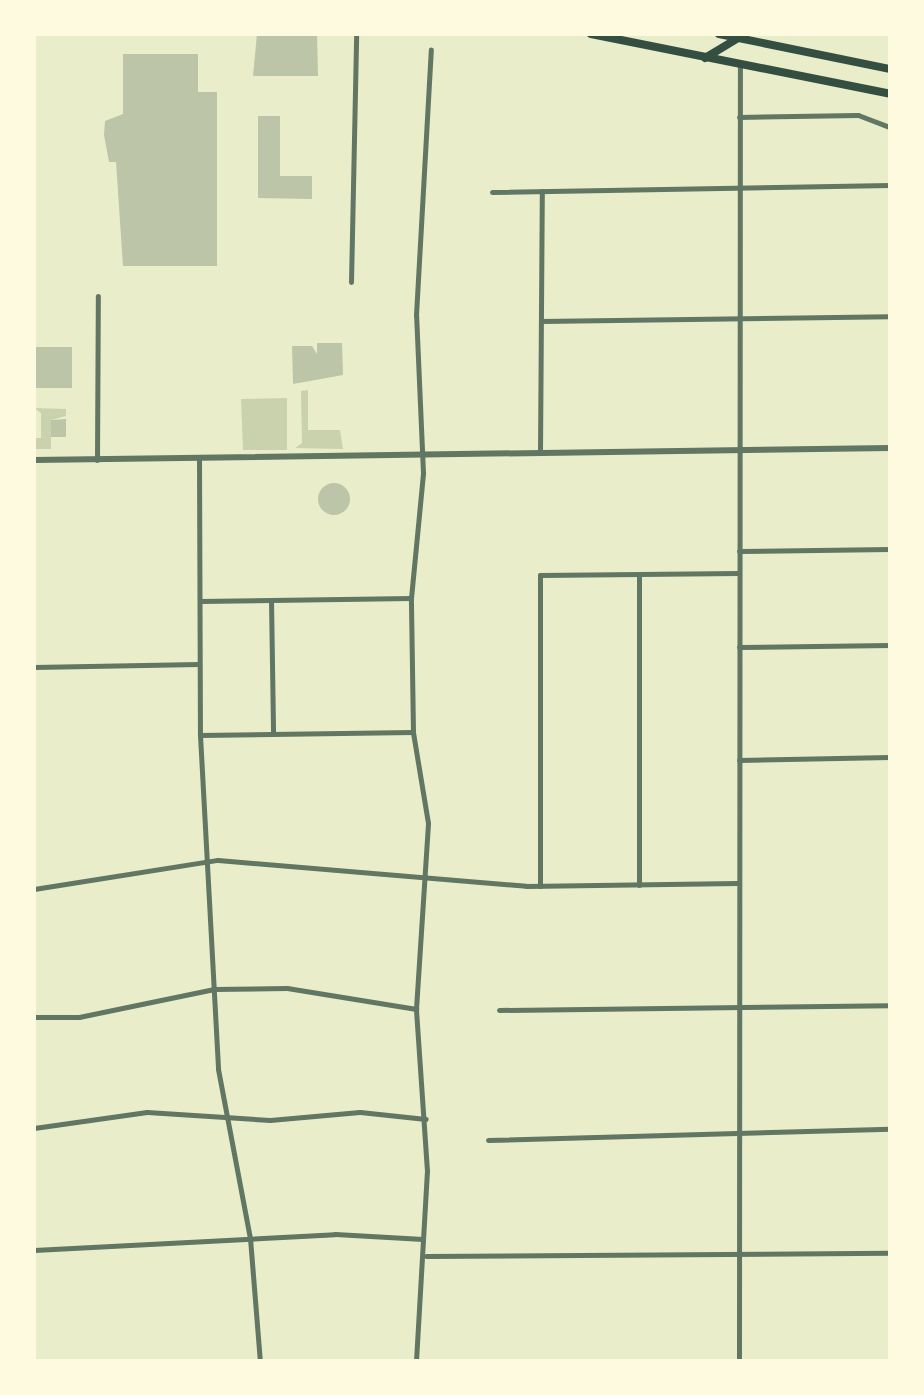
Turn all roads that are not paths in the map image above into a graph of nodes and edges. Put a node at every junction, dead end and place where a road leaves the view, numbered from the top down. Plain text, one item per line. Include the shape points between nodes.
1 (356, 34) edge
2 (591, 34) edge
3 (719, 34) edge
4 (738, 36) edge
5 (431, 49) dead end
6 (705, 58) junction
7 (740, 65) junction
8 (890, 69) edge
9 (890, 94) edge
10 (739, 117) junction
11 (890, 127) edge
12 (890, 185) edge
13 (738, 187) junction
14 (542, 191) junction
15 (492, 192) dead end
16 (351, 282) dead end
17 (98, 296) dead end
18 (890, 316) edge
19 (739, 318) junction
20 (541, 321) junction
21 (890, 448) edge
22 (739, 450) junction
23 (540, 453) junction
24 (423, 455) junction
25 (199, 458) junction
26 (34, 460) edge
27 (97, 460) junction
28 (890, 549) edge
29 (739, 551) junction
30 (739, 573) junction
31 (639, 574) junction
32 (411, 598) junction
33 (271, 600) junction
34 (200, 601) junction
35 (890, 645) edge
36 (739, 647) junction
37 (199, 664) junction
38 (34, 667) edge
39 (413, 732) junction
40 (273, 734) junction
41 (200, 735) junction
42 (890, 757) edge
43 (739, 760) junction
44 (206, 860) junction
45 (427, 876) junction
46 (738, 883) junction
47 (639, 885) junction
48 (540, 886) junction
49 (34, 889) edge
50 (214, 989) junction
51 (890, 1005) edge
52 (739, 1008) junction
53 (416, 1009) junction
54 (499, 1010) dead end
55 (34, 1017) edge
56 (426, 1119) junction
57 (225, 1120) junction
58 (34, 1128) edge
59 (890, 1129) edge
60 (738, 1132) junction
61 (488, 1140) dead end
62 (250, 1238) junction
63 (423, 1239) junction
64 (34, 1250) edge
65 (890, 1253) edge
66 (426, 1256) junction
67 (739, 1256) junction
68 (260, 1361) edge
69 (416, 1361) edge
70 (739, 1361) edge

1 - 16 street
2 - 6 highway
3 - 4 highway
4 - 6 highway
4 - 8 highway
5 - 24 street via 416,315
6 - 7 highway
7 - 9 highway
7 - 10 street
10 - 11 street via 866,115
10 - 13 street
12 - 13 street
13 - 14 street
13 - 19 street
14 - 15 street
14 - 20 street
17 - 27 street
18 - 19 street
19 - 20 street
19 - 22 street
20 - 23 street
21 - 22 street
22 - 23 street
22 - 29 street
23 - 24 street
24 - 25 street
24 - 32 street
25 - 27 street
25 - 34 street
26 - 27 street
28 - 29 street
29 - 30 street
30 - 31 street
30 - 36 street
31 - 47 street
31 - 48 street via 540,575
32 - 33 street
32 - 39 street
33 - 34 street
33 - 40 street
34 - 37 street
35 - 36 street
36 - 43 street
37 - 38 street
37 - 41 street
39 - 40 street
39 - 45 street
40 - 41 street
41 - 44 street
42 - 43 street
43 - 46 street
44 - 45 street via 383,879
44 - 49 street
44 - 50 street
45 - 48 street
45 - 53 street
46 - 47 street
46 - 52 street
47 - 48 street
50 - 53 street via 287,988
50 - 55 street via 79,1017
50 - 57 street
51 - 52 street
52 - 54 street
52 - 60 street
53 - 56 street
56 - 57 street via 360,1112
56 - 63 street
57 - 58 street via 95,1114
57 - 62 street
59 - 60 street
60 - 61 street
60 - 67 street
62 - 63 street
62 - 64 street
62 - 68 street
63 - 66 street
65 - 67 street
66 - 67 street
66 - 69 street
67 - 70 street

